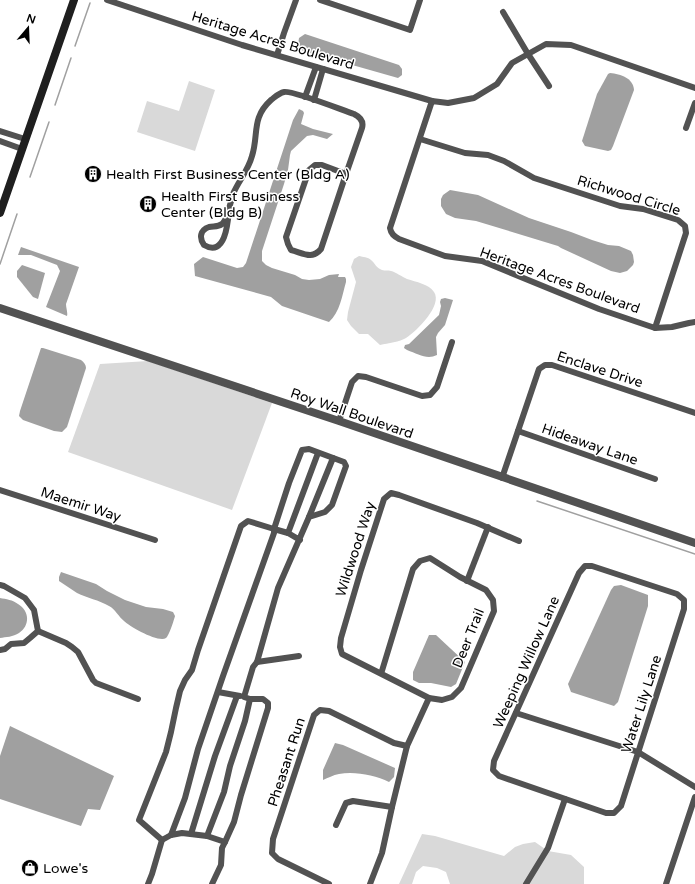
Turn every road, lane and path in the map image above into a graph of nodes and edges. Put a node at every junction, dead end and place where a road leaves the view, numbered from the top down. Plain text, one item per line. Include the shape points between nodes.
1 (74, 0) edge
2 (107, 0) edge
3 (296, 0) edge
4 (320, 0) edge
5 (420, 0) edge
6 (504, 12) dead end
7 (528, 54) junction
8 (277, 55) junction
9 (316, 67) junction
10 (323, 69) junction
11 (549, 86) dead end
12 (695, 88) edge
13 (306, 97) junction
14 (314, 100) junction
15 (432, 101) junction
16 (695, 103) edge
17 (686, 128) dead end
18 (0, 131) edge
19 (25, 139) junction
20 (420, 139) junction
21 (0, 141) edge
22 (22, 149) junction
23 (346, 174) junction
24 (0, 213) edge
25 (229, 213) junction
26 (0, 308) edge
27 (695, 322) edge
28 (655, 328) junction
29 (452, 342) dead end
30 (695, 413) edge
31 (338, 421) junction
32 (518, 431) junction
33 (318, 453) junction
34 (333, 458) junction
35 (502, 478) junction
36 (655, 479) dead end
37 (0, 490) edge
38 (309, 517) junction
39 (488, 527) junction
40 (274, 529) junction
41 (288, 533) junction
42 (155, 540) dead end
43 (300, 540) junction
44 (519, 541) dead end
45 (695, 543) edge
46 (467, 581) junction
47 (0, 585) edge
48 (684, 600) joint
49 (38, 631) junction
50 (0, 650) edge
51 (299, 656) dead end
52 (257, 662) junction
53 (381, 674) junction
54 (218, 692) junction
55 (237, 696) junction
56 (244, 697) junction
57 (429, 698) junction
58 (138, 699) dead end
59 (250, 699) junction
60 (516, 713) junction
61 (407, 746) junction
62 (638, 752) junction
63 (695, 787) edge
64 (695, 797) edge
65 (565, 799) junction
66 (392, 807) junction
67 (336, 825) dead end
68 (191, 834) junction
69 (171, 835) junction
70 (207, 836) junction
71 (162, 840) junction
72 (225, 842) junction
73 (148, 884) edge
74 (212, 884) edge
75 (329, 884) edge
76 (370, 884) edge
77 (526, 884) edge
78 (666, 884) edge

1 - 19 main road
2 - 8 street, Heritage Acres Boulevard
3 - 8 street
4 - 5 street via 410,30
6 - 7 street
7 - 11 street
7 - 12 street, Heritage Acres Boulevard via 546,44 571,46
7 - 15 street, Heritage Acres Boulevard via 512,63 497,84 474,98 448,103
8 - 9 street, Heritage Acres Boulevard
9 - 10 street, Heritage Acres Boulevard
9 - 13 street
10 - 14 street
10 - 15 street, Heritage Acres Boulevard
13 - 14 street
13 - 25 street via 285,92 264,107 257,123 252,159 235,189
14 - 23 street via 359,116 362,120 363,125
15 - 20 street, Heritage Acres Boulevard
16 - 17 street
18 - 19 street
19 - 22 main road
20 - 28 street, Heritage Acres Boulevard via 392,220 390,232 394,237 445,256 482,261 599,309
20 - 28 street, Richwood Circle via 465,153 488,155 534,178 620,206 643,209 678,220 685,226 686,233
21 - 22 street
22 - 24 main road
23 - 23 street via 321,249 317,254 310,256 291,250 286,237 310,170 322,165
25 - 25 street via 225,235 219,244 213,248 204,245 201,238 203,231 208,227 220,225
26 - 31 street, Roy Wall Boulevard
27 - 28 street, Heritage Acres Boulevard
29 - 31 street via 437,387 430,395 422,396 358,376 352,382
30 - 32 street, Enclave Drive via 546,365 539,369
31 - 35 street, Roy Wall Boulevard
32 - 35 street, Enclave Drive
32 - 36 street, Hideaway Lane
33 - 34 street
33 - 40 street via 309,449 302,450
33 - 41 street
34 - 38 street
34 - 38 street via 344,462 346,466 332,505 325,512
35 - 45 street, Roy Wall Boulevard
37 - 42 street, Maemir Way
38 - 43 street
39 - 44 street, Wildwood Way
39 - 46 street
39 - 53 street, Wildwood Way via 399,495 391,493 384,499 340,647 342,654
40 - 41 street
40 - 54 street
40 - 71 street via 248,521 241,526 192,670 180,691 166,752 139,820
41 - 43 street
43 - 52 street via 278,588
46 - 53 street, Deer Trail via 430,558 420,561 413,569
46 - 57 street, Deer Trail via 486,590 493,600 494,611 461,688 452,697 442,700
47 - 49 street via 25,598 34,610
48 - 60 street, Weeping Willow Lane via 676,594 592,566 585,566 579,573
48 - 62 street, Water Lily Lane via 684,609
49 - 50 street via 24,643 11,644
49 - 58 street via 66,643 78,652 96,683
51 - 52 street
52 - 56 street via 253,667
53 - 57 street, Wildwood Way
54 - 55 street
54 - 69 street
55 - 56 street
55 - 68 street
56 - 59 street
57 - 61 street
59 - 70 street via 224,792
59 - 72 street via 262,699 268,703 268,708 234,822
60 - 62 street
60 - 65 street, Weeping Willow Lane via 494,761 493,770 499,776
61 - 66 street
61 - 75 street, Pheasant Run via 394,743 329,711 320,710 314,715 273,839 272,852 278,859
62 - 63 street
62 - 65 street, Water Lily Lane via 621,806 614,813
64 - 78 street
65 - 77 street via 548,848
66 - 67 street via 353,800 346,803
66 - 76 street via 382,853
68 - 69 street
68 - 70 street
69 - 71 street
70 - 72 street
71 - 73 street
72 - 74 street via 221,864

